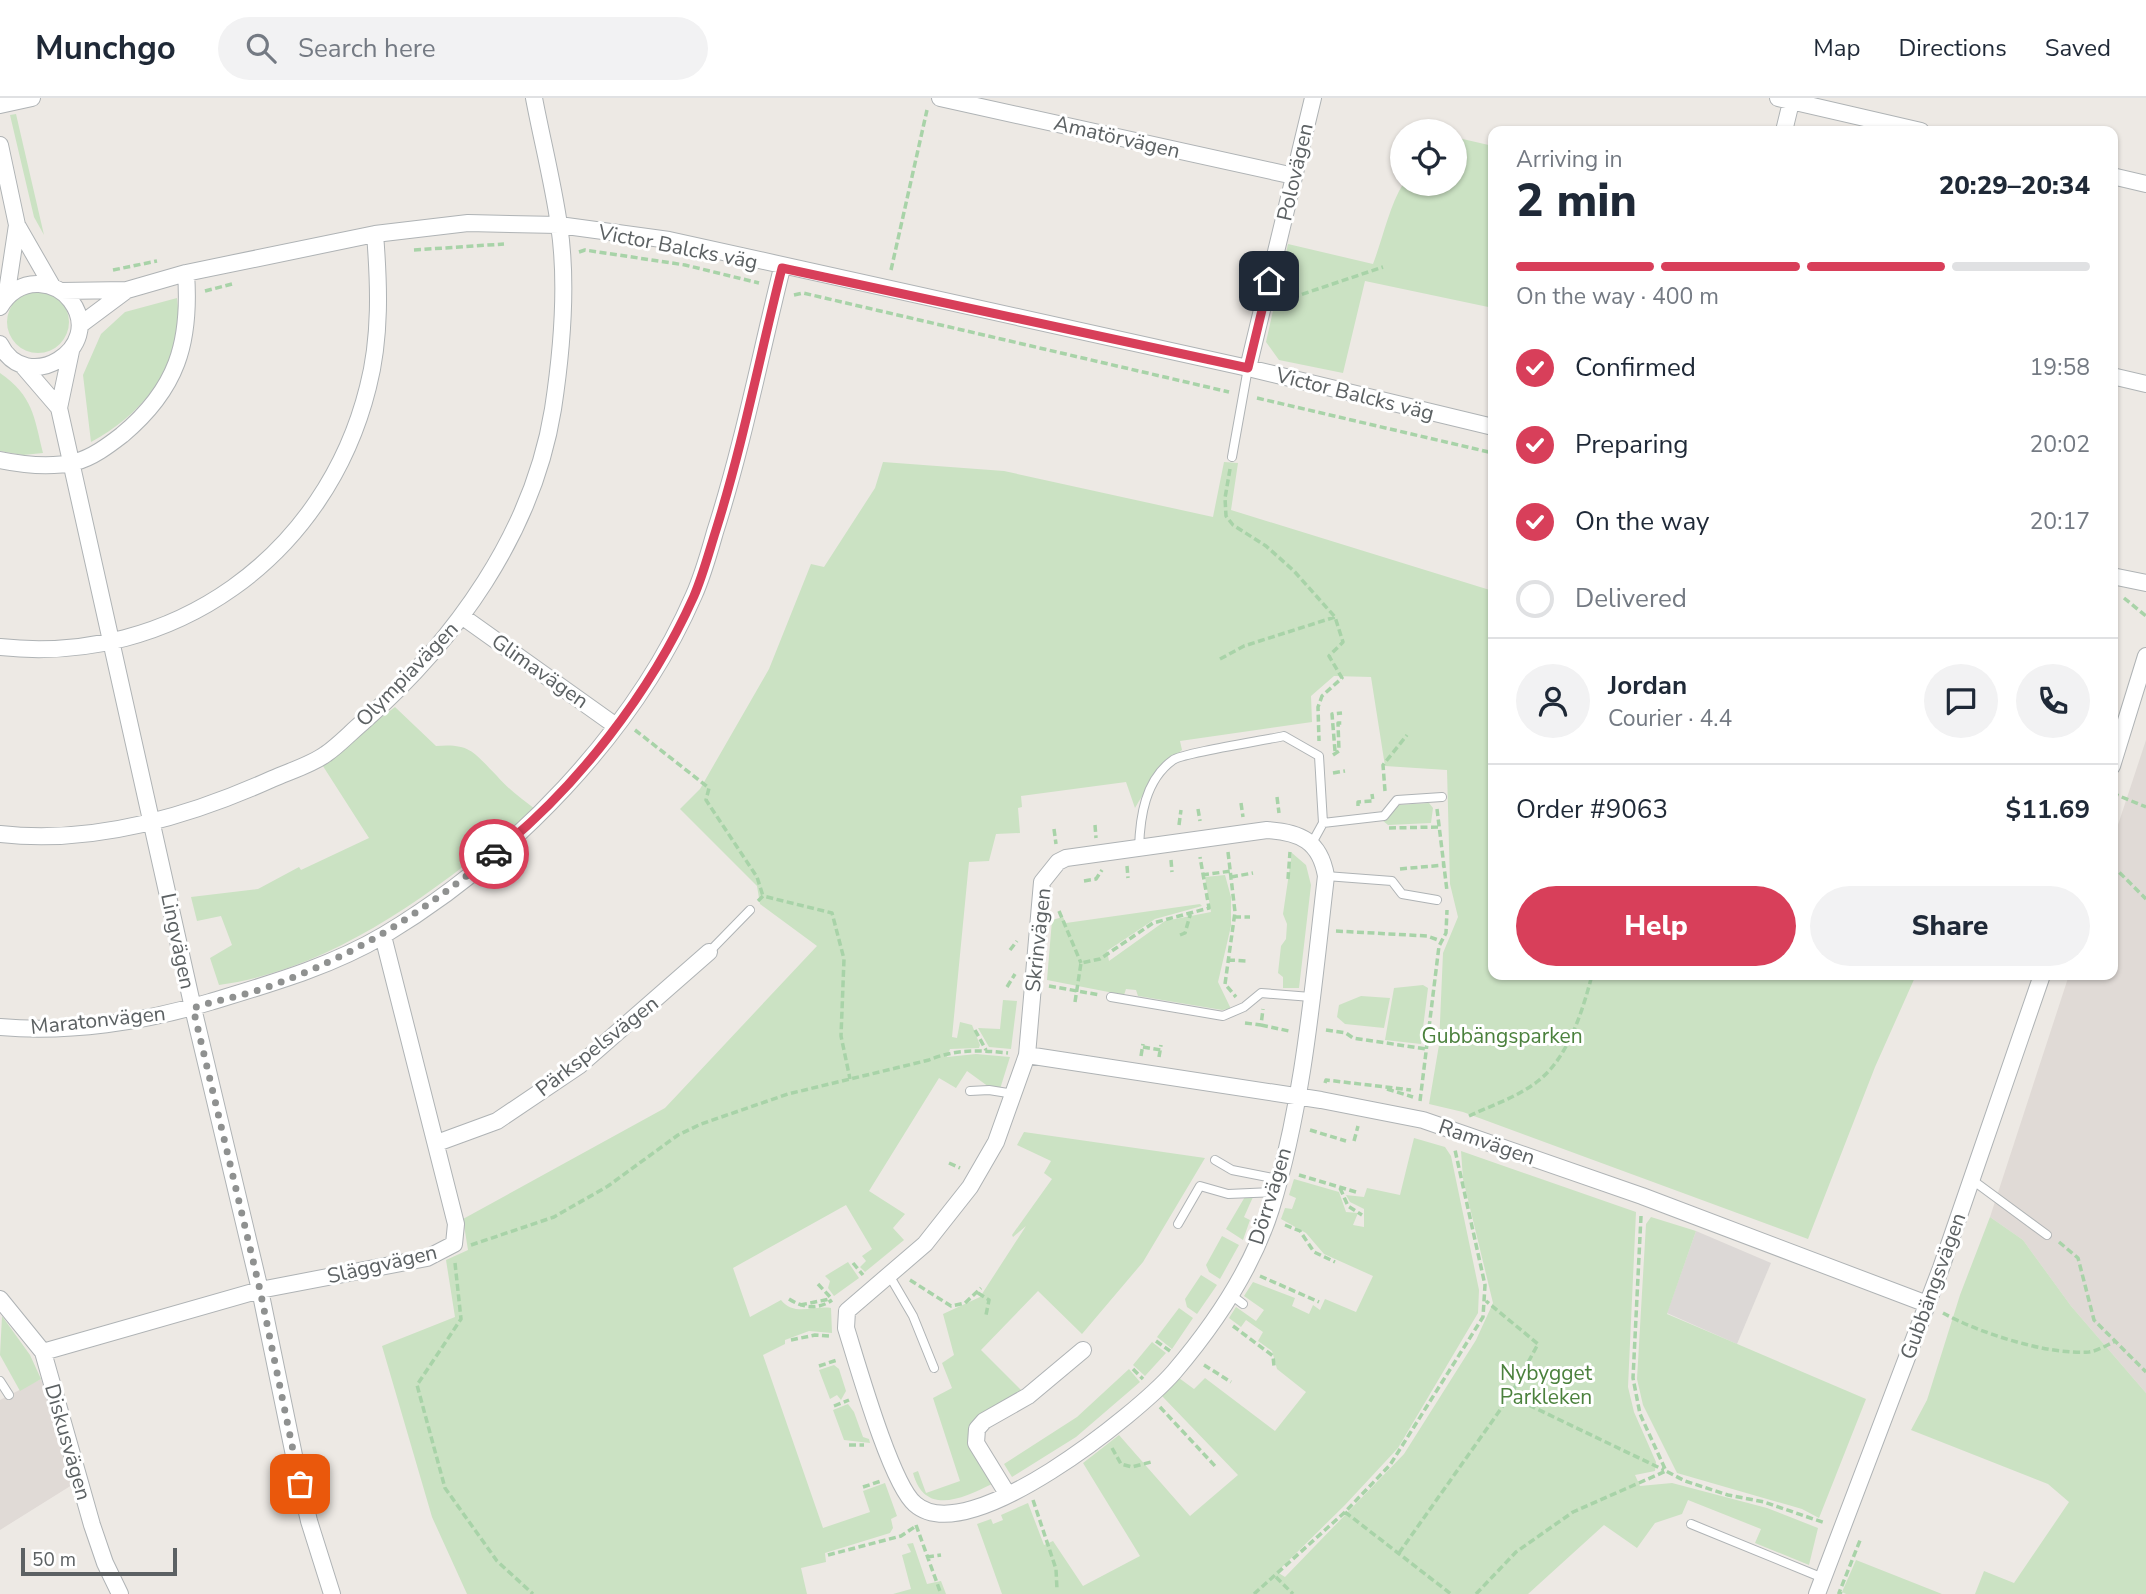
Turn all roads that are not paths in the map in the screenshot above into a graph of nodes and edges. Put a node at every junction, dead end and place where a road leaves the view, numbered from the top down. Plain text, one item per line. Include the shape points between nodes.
1 (32, 98) edge
2 (534, 98) edge
3 (940, 98) edge
4 (1313, 98) edge
5 (1787, 99) edge
6 (0, 105) edge
7 (1784, 126) edge
8 (1900, 126) edge
9 (0, 145) edge
10 (1294, 176) junction
11 (2118, 177) edge
12 (2146, 184) edge
13 (17, 225) junction
14 (559, 225) junction
15 (374, 234) junction
16 (782, 268) junction
17 (186, 273) junction
18 (57, 289) junction
19 (127, 290) junction
20 (2, 303) edge
21 (80, 325) junction
22 (1, 347) edge
23 (71, 351) junction
24 (22, 365) junction
25 (1248, 368) junction
26 (2118, 377) edge
27 (2146, 384) edge
28 (59, 408) junction
29 (1488, 426) edge
30 (1232, 457) road end
31 (0, 460) edge
32 (73, 463) junction
33 (2118, 577) edge
34 (2146, 583) edge
35 (463, 617) junction
36 (110, 642) junction
37 (0, 647) edge
38 (2146, 656) edge
39 (616, 726) junction
40 (2118, 747) edge
41 (1442, 797) dead end
42 (152, 822) junction
43 (1323, 823) junction
44 (0, 834) edge
45 (1312, 843) junction
46 (1139, 848) junction
47 (1326, 876) junction
48 (1437, 900) dead end
49 (750, 910) road end
50 (383, 936) junction
51 (709, 952) joint
52 (2040, 980) edge
53 (1111, 997) road end
54 (1311, 997) junction
55 (193, 1008) junction
56 (0, 1027) edge
57 (1027, 1055) junction
58 (970, 1091) dead end
59 (1014, 1094) junction
60 (1298, 1096) junction
61 (437, 1143) junction
62 (1215, 1160) dead end
63 (1971, 1179) junction
64 (1278, 1180) junction
65 (1178, 1224) dead end
66 (2047, 1236) road end
67 (893, 1271) junction
68 (260, 1290) junction
69 (0, 1299) edge
70 (1927, 1304) junction
71 (1083, 1350) dead end
72 (43, 1352) junction
73 (934, 1368) dead end
74 (0, 1381) edge
75 (9, 1395) dead end
76 (1008, 1495) junction
77 (916, 1505) joint
78 (1690, 1524) dead end
79 (1823, 1578) junction
80 (120, 1594) edge
81 (332, 1594) edge
82 (1817, 1594) edge

1 - 6 street
2 - 14 street, Olympiavägen
3 - 10 street, Amatörvägen
4 - 10 street, Polovägen
5 - 7 street
5 - 8 street
9 - 13 street
10 - 25 street, Polovägen
11 - 12 street
13 - 18 street
13 - 20 street
14 - 15 street, Victor Balcks väg via 468,223
14 - 16 street, Victor Balcks väg via 669,240
14 - 35 street, Olympiavägen via 562,311 552,410 519,517
15 - 17 street, Victor Balcks väg
15 - 36 street via 379,283 369,385 356,428 319,498 286,544 252,575 170,624
16 - 25 street, Victor Balcks väg
16 - 39 street, Maratonvägen via 729,488 695,595
17 - 19 street, Victor Balcks väg
17 - 32 street via 188,312 179,360 163,391 145,416
18 - 19 street, Victor Balcks väg
18 - 20 street, Victor Balcks väg via 30,284
18 - 21 street via 76,307
19 - 21 street, Victor Balcks väg
21 - 23 street, Lingvägen
22 - 24 street, Lingvägen
23 - 24 street via 46,367
23 - 28 street, Lingvägen
24 - 28 street, Lingvägen
25 - 29 street, Victor Balcks väg
25 - 30 lane
26 - 27 street
28 - 32 street, Lingvägen
31 - 32 street via 27,465
32 - 36 street, Lingvägen
33 - 34 street
35 - 39 street, Glimavägen
35 - 42 street, Olympiavägen via 388,700 325,755 227,799
36 - 37 street via 36,651
36 - 42 street, Lingvägen
38 - 40 street
39 - 50 street, Maratonvägen via 555,801 441,897
41 - 43 lane via 1397,800 1384,816
42 - 44 street, Olympiavägen via 68,834
42 - 55 street, Lingvägen
43 - 45 lane
43 - 46 lane via 1319,756 1284,736 1174,759 1153,785 1140,815
45 - 46 street, Skrinvägen via 1291,832 1267,830
45 - 47 street
46 - 57 street, Skrinvägen via 1066,858 1052,867 1042,882
47 - 48 lane via 1392,881 1402,894
47 - 54 street, Dörrvägen
49 - 51 lane
50 - 55 street, Maratonvägen via 263,989
50 - 61 street, Släggvägen
51 - 61 street, Pärkspelsvägen via 580,1065 497,1121
52 - 63 street, Gubbängsvägen
53 - 54 lane via 1223,1016 1261,993
54 - 60 street, Dörrvägen
55 - 56 street, Maratonvägen via 78,1026
55 - 68 street, Lingvägen
57 - 59 street, Skrinvägen
57 - 60 street, Ramvägen
58 - 59 lane
59 - 67 street, Skrinvägen via 996,1142 970,1187 925,1244
60 - 64 street, Dörrvägen
60 - 70 street, Ramvägen via 1417,1118 1458,1131
61 - 68 street, Släggvägen via 456,1224 454,1244 427,1258
62 - 64 lane via 1232,1170
63 - 66 lane
63 - 70 street, Gubbängsvägen
64 - 65 lane via 1228,1194 1200,1186
64 - 76 street, Dörrvägen via 1236,1299 1150,1395 1104,1434
67 - 73 lane
67 - 77 street, Skrinvägen via 847,1311 846,1328 900,1485
68 - 72 street, Släggvägen
68 - 81 street, Lingvägen via 306,1510
69 - 72 street, Diskusvägen
70 - 79 street, Gubbängsvägen
71 - 76 street via 977,1429 976,1443
72 - 80 street, Diskusvägen via 92,1525
74 - 75 lane
76 - 77 street, Dörrvägen via 965,1512 938,1514
78 - 79 lane
79 - 82 street, Gubbängsvägen

